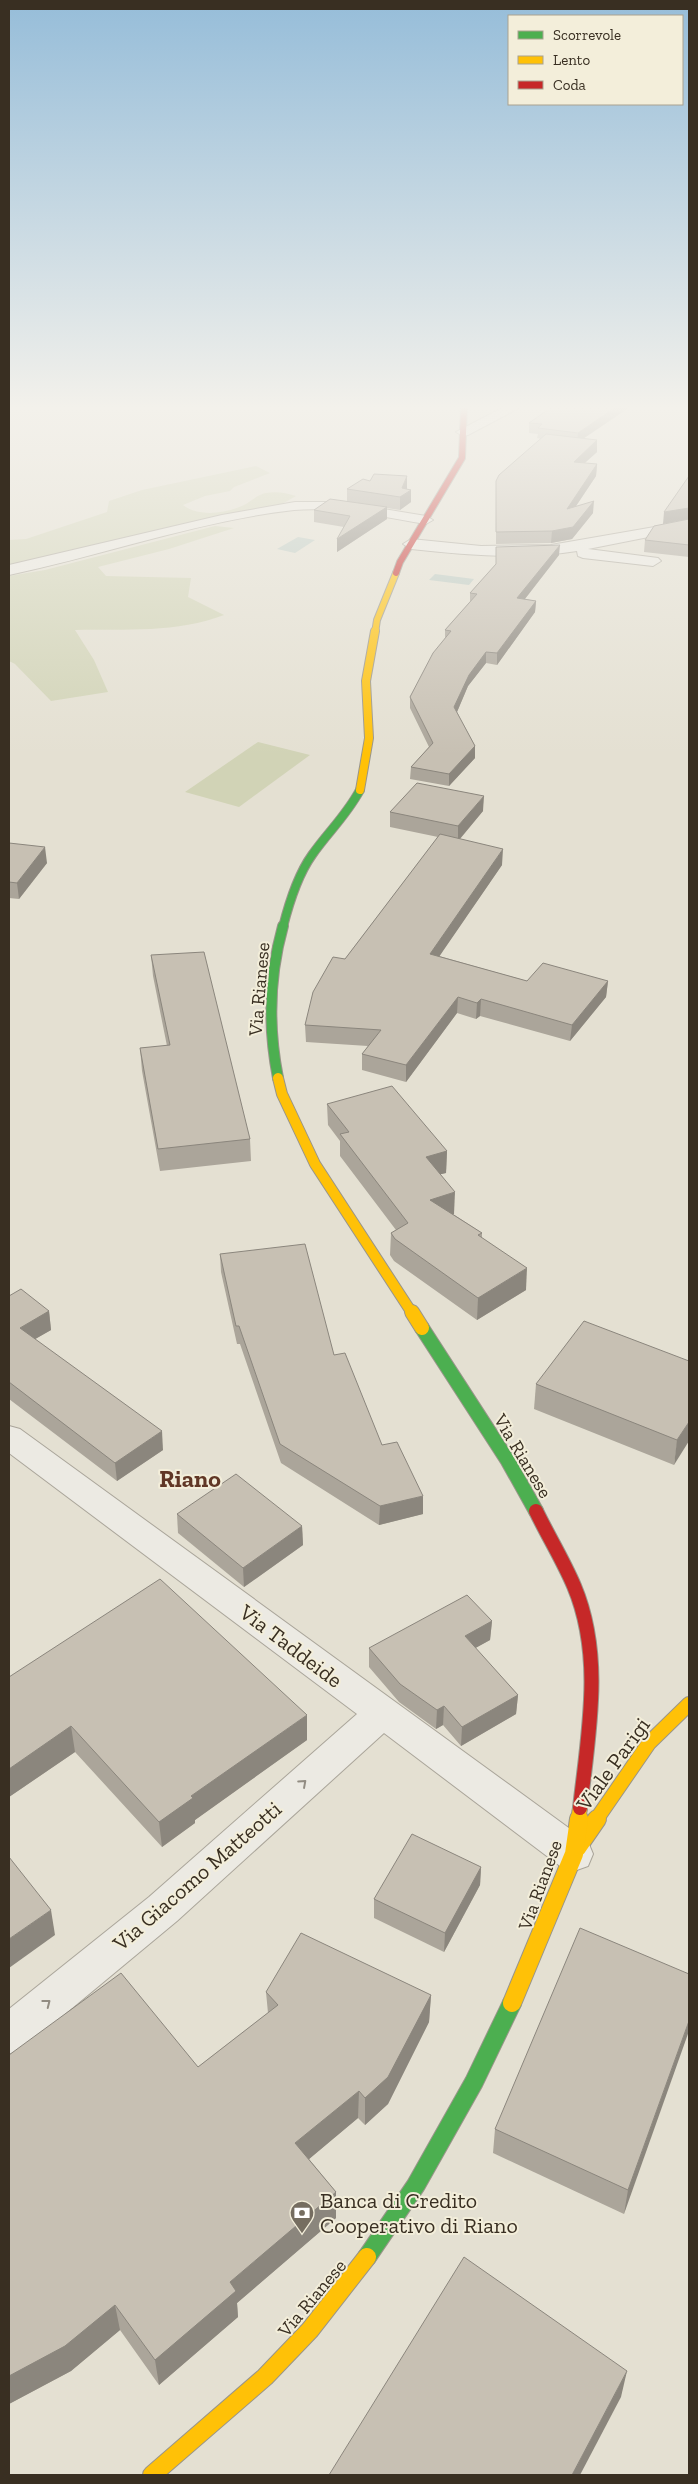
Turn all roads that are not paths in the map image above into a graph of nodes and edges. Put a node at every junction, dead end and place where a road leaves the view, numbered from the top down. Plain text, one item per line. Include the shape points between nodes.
1 (206, 523) edge
2 (424, 523) edge
3 (689, 525) edge
4 (410, 544) junction
5 (553, 549) junction
6 (653, 560) dead end
7 (9, 570) edge
8 (9, 1437) edge
9 (184, 1566) junction
10 (153, 1586) edge
11 (689, 1704) edge
12 (382, 1713) junction
13 (574, 1854) junction
14 (9, 2034) edge
15 (165, 2470) edge

1 - 7 street
2 - 4 main road, Via Rianese
3 - 5 street
4 - 5 street via 488,550
4 - 13 main road, Via Rianese via 389,585 370,654 366,689 368,751 362,786 349,810 310,859 289,902 274,972 270,1018 272,1049 282,1094 315,1164 508,1462 574,1587 586,1624 593,1685
5 - 6 street
8 - 9 street, Via Taddeide
9 - 10 street
9 - 12 street, Via Taddeide
11 - 13 main road, Viale Parigi via 649,1742
12 - 13 street, Via Taddeide
14 -> 12 street, Via Giacomo Matteotti via 163,1909
13 - 15 main road, Via Rianese via 516,1994 474,2082 416,2184 352,2279 310,2330 266,2377

